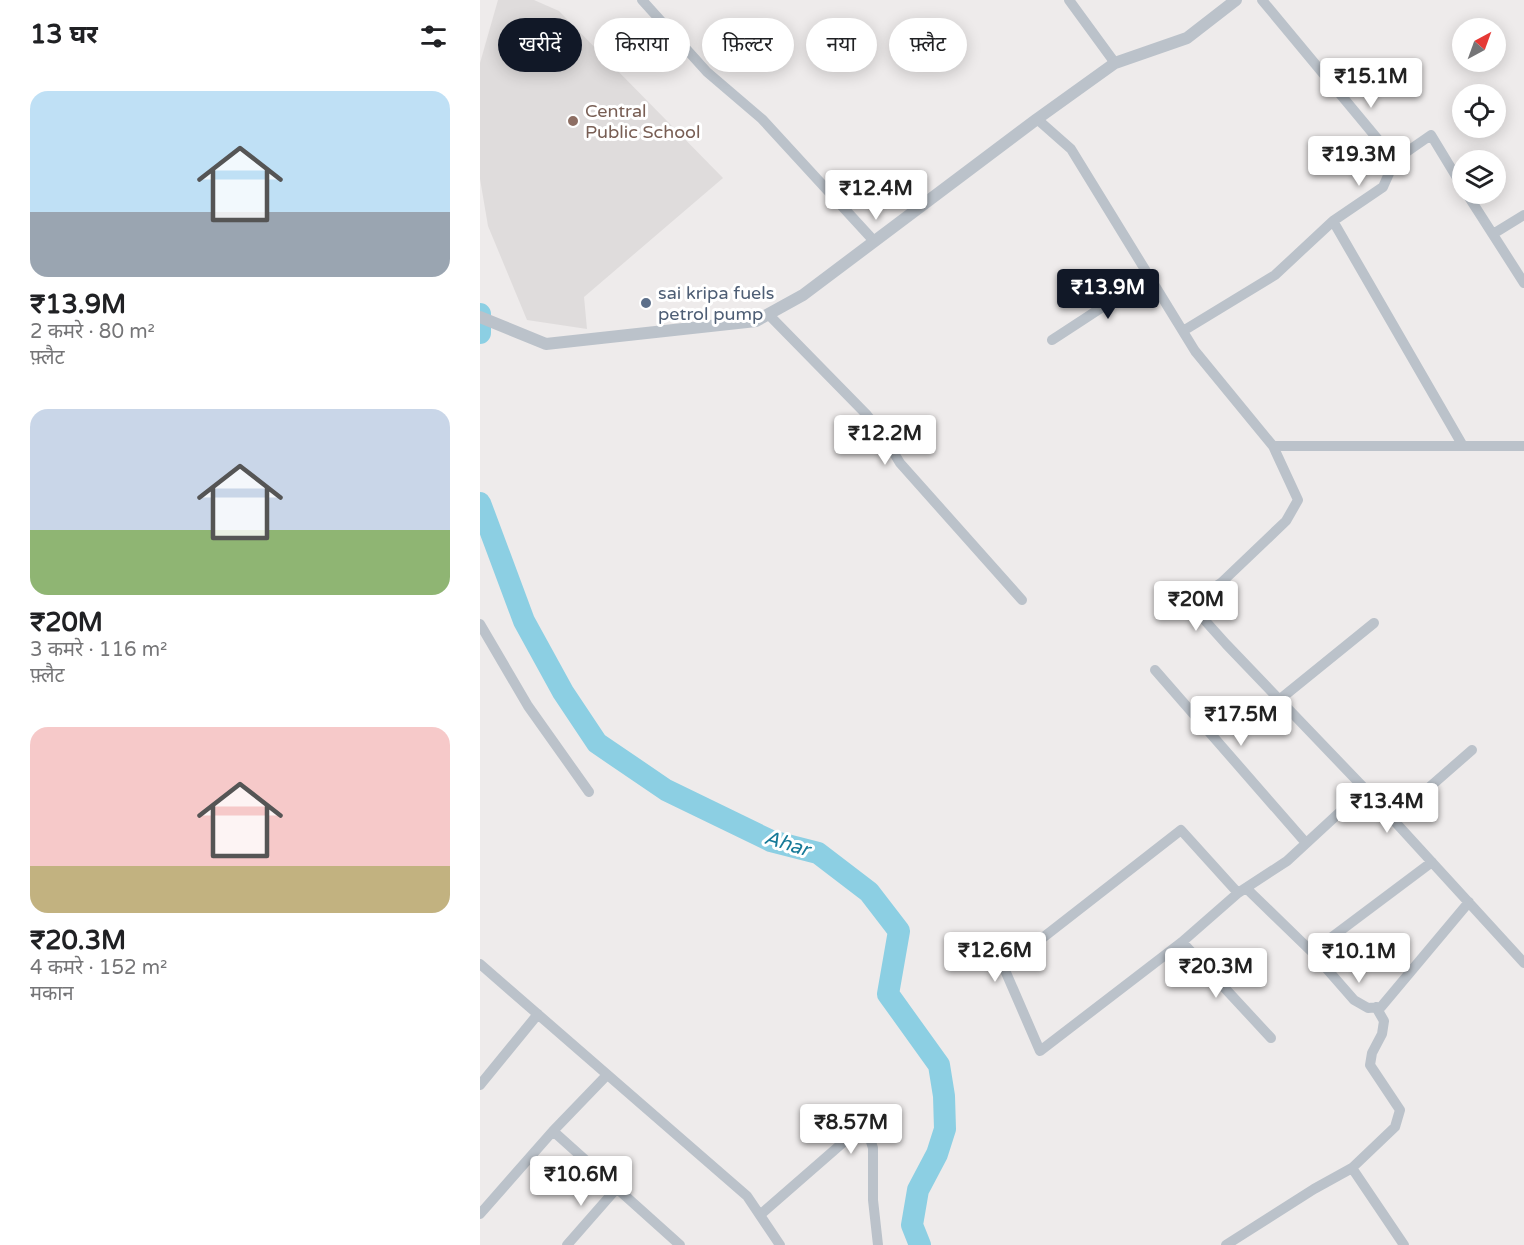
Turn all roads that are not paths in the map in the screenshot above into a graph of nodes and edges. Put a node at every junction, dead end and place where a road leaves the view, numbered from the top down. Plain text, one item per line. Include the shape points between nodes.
1 (642, 0) edge
2 (1069, 0) edge
3 (1236, 0) edge
4 (1262, 0) edge
5 (1115, 63) junction
6 (1037, 119) junction
7 (1395, 160) junction
8 (1452, 170) edge
9 (1474, 204) edge
10 (1524, 215) edge
11 (1333, 221) junction
12 (1493, 234) junction
13 (874, 241) junction
14 (1150, 276) junction
15 (1524, 283) edge
16 (768, 314) junction
17 (480, 317) edge
18 (1183, 331) junction
19 (1052, 340) dead end
20 (1273, 446) junction
21 (1463, 446) junction
22 (1524, 446) edge
23 (1022, 600) dead end
24 (1374, 622) dead end
25 (480, 624) edge
26 (1155, 670) dead end
27 (1279, 700) junction
28 (1472, 750) dead end
29 (1365, 789) junction
30 (589, 792) dead end
31 (1393, 819) junction
32 (1306, 843) junction
33 (1432, 862) junction
34 (1242, 890) junction
35 (1469, 902) junction
36 (1182, 942) junction
37 (1312, 952) junction
38 (1524, 963) edge
39 (480, 964) edge
40 (1376, 1007) junction
41 (538, 1014) junction
42 (1271, 1038) dead end
43 (607, 1075) junction
44 (480, 1085) edge
45 (553, 1131) junction
46 (1352, 1168) junction
47 (617, 1188) junction
48 (480, 1214) edge
49 (760, 1215) junction
50 (567, 1245) edge
51 (680, 1245) edge
52 (780, 1245) edge
53 (878, 1245) edge
54 (1226, 1245) edge
55 (1404, 1245) edge

1 - 13 street via 707,72 762,118
2 - 5 street
3 - 5 street via 1186,38
4 - 7 street
5 - 6 street
6 - 13 street
6 - 14 street via 1071,149
7 - 8 street via 1431,135
7 - 11 street via 1383,187
9 - 12 street
10 - 12 street
11 - 18 street via 1275,275
11 - 21 street
12 - 15 street
13 - 16 street via 803,295
14 - 18 street
14 - 19 street
16 - 17 street via 756,321 546,344
16 - 23 street via 867,416 900,463
18 - 20 street
20 - 21 street
20 - 27 street via 1298,500 1286,521 1221,583 1201,596 1200,615
21 - 22 street
24 - 27 street
25 - 30 street via 528,706
26 - 32 street
27 - 29 street
28 - 31 street
29 - 31 street
29 - 32 street
31 - 33 street
32 - 34 street via 1287,861
33 - 35 street
33 - 37 street
34 - 36 street
34 - 36 street via 1181,830 1004,968 1040,1051
34 - 37 street
35 - 38 street
35 - 40 street via 1381,1007
36 - 42 street
37 - 40 street via 1354,1000 1368,1008
39 - 41 street
40 - 46 street via 1384,1021 1370,1065 1400,1110 1395,1127
41 - 43 street
41 - 44 street
43 - 45 street
43 - 49 street via 747,1196
45 - 47 street
45 - 48 street
46 - 54 street
46 - 55 street
47 - 50 street
47 - 51 street
49 - 52 street
49 - 53 street via 862,1126 873,1148

